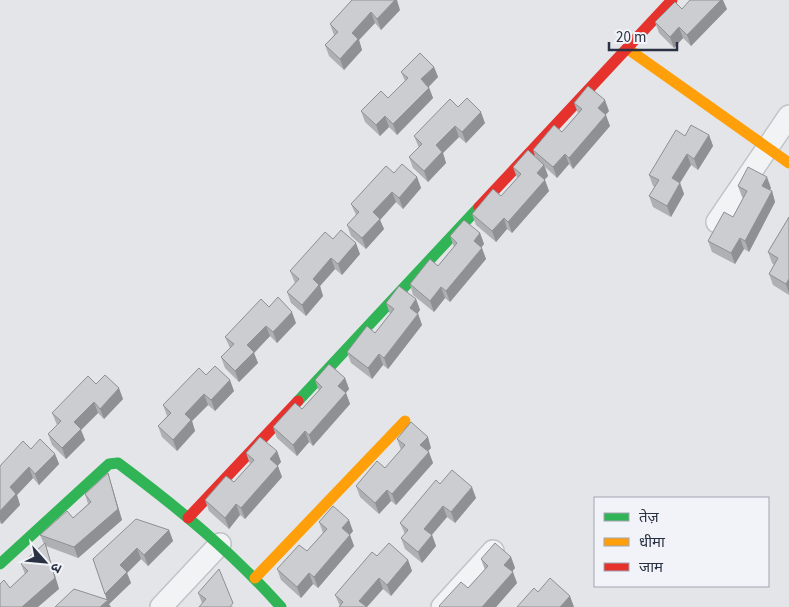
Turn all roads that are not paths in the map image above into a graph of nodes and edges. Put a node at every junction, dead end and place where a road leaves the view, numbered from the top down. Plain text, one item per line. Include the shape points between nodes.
1 (672, 0) edge
2 (628, 49) junction
3 (789, 116) edge
4 (767, 149) junction
5 (789, 163) edge
6 (717, 222) edge
7 (405, 421) dead end
8 (188, 518) junction
9 (220, 544) junction
10 (493, 551) edge
11 (0, 564) edge
12 (256, 578) junction
13 (161, 607) edge
14 (281, 607) edge
15 (442, 607) edge

1 - 2 street
2 - 4 street
2 - 8 street
3 - 4 street
4 - 5 street
4 - 6 street
7 - 12 street
8 - 9 street
8 - 11 street via 118,463 109,464
9 - 12 street
9 - 13 street
10 - 15 street
12 - 14 street

